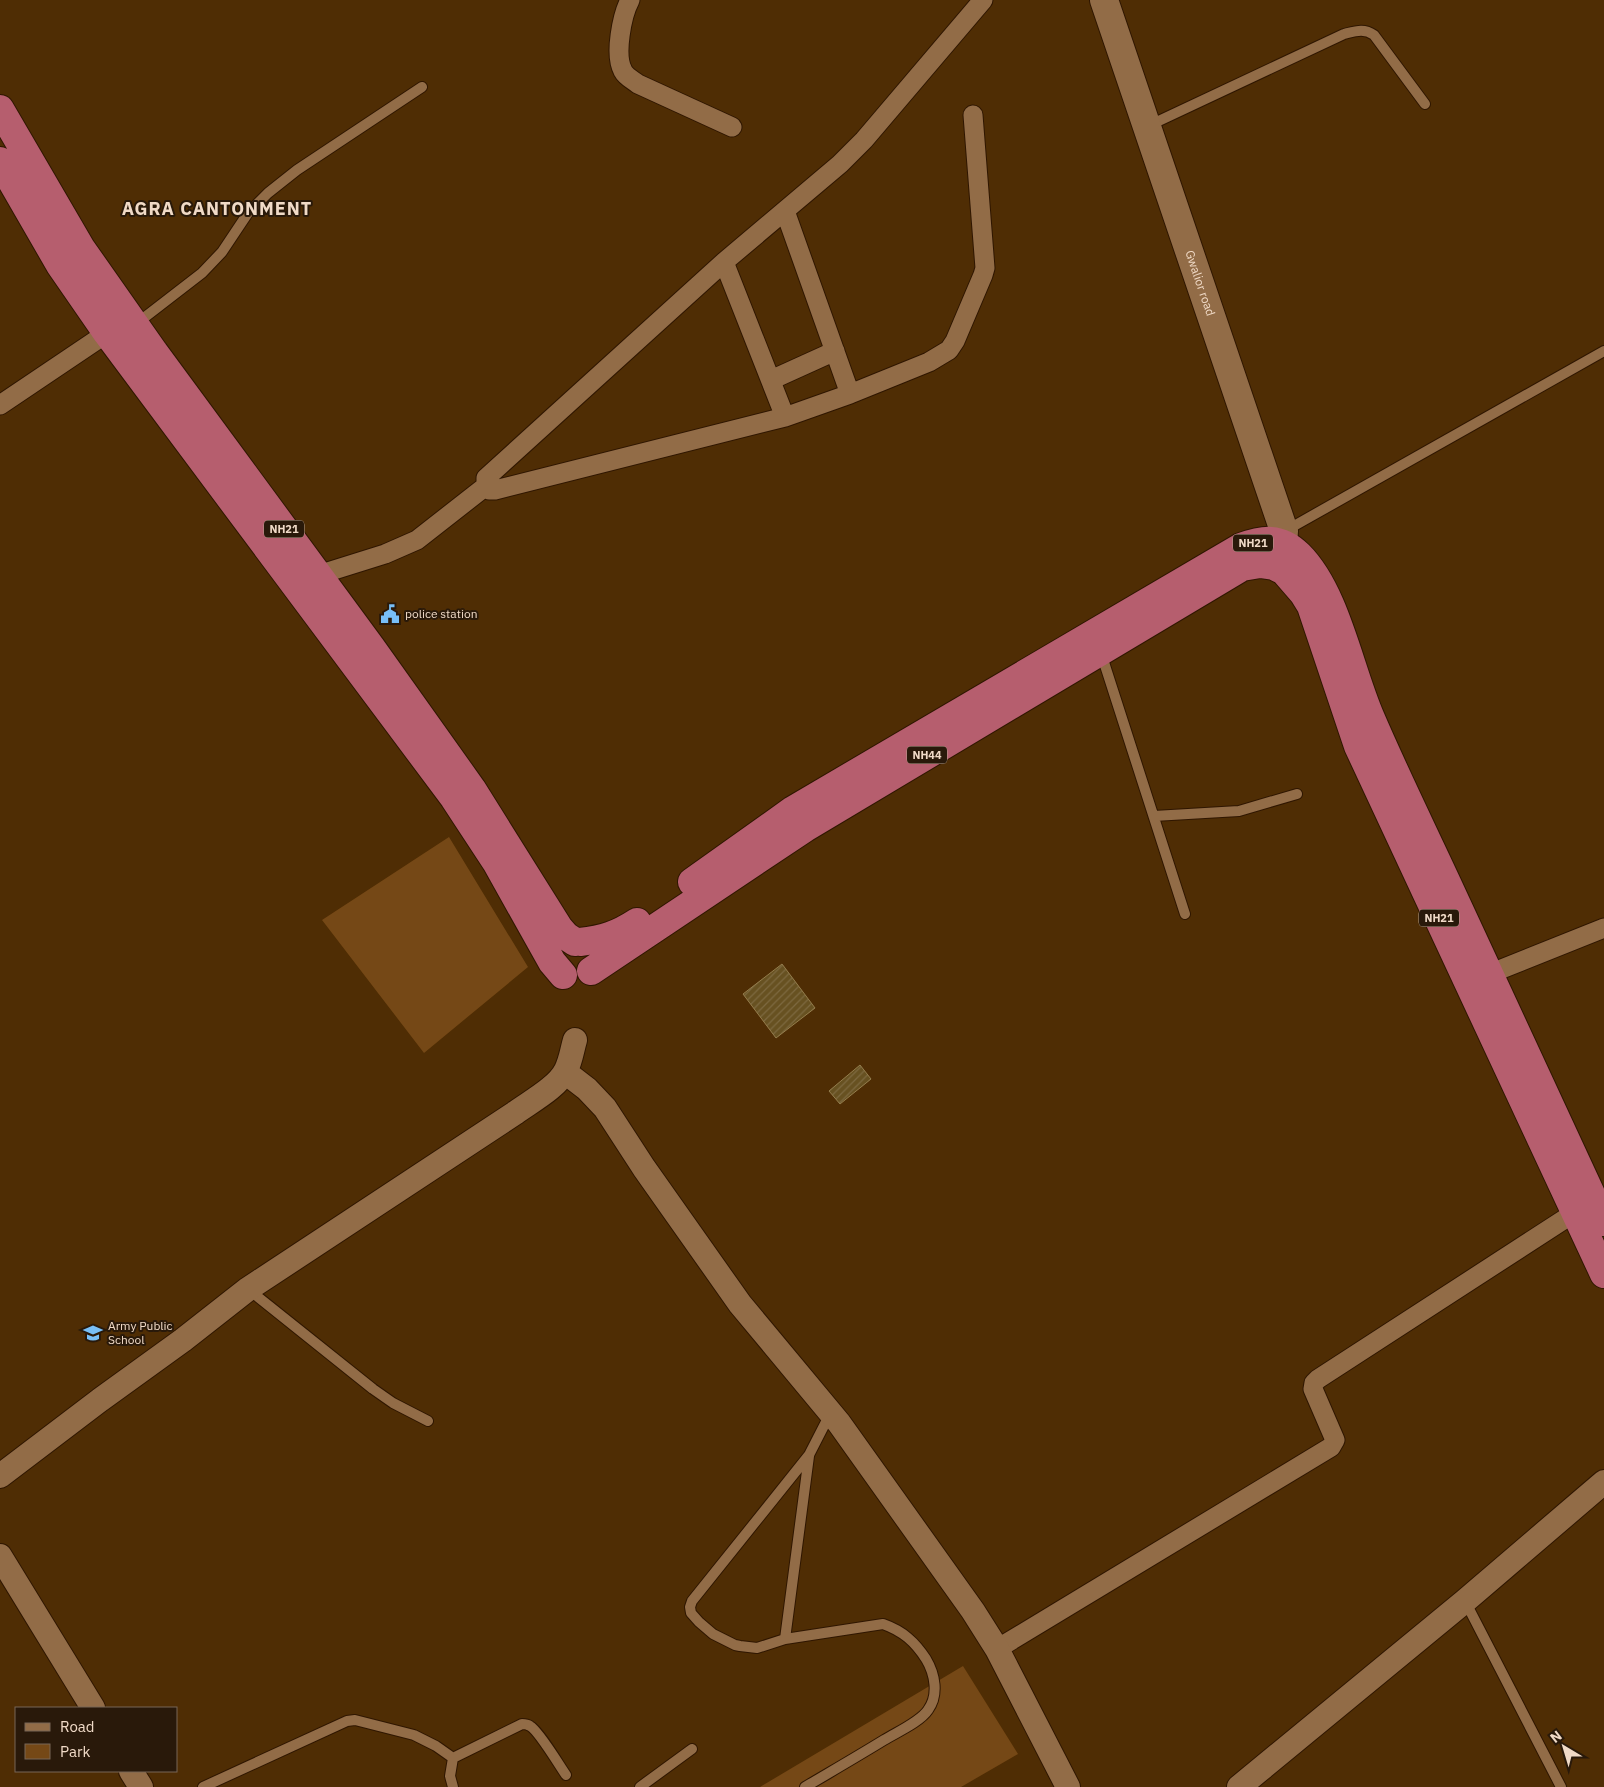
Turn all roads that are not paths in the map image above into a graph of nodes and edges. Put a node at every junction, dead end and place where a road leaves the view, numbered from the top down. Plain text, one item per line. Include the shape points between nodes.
1 (630, 0) edge
2 (983, 0) edge
3 (1104, 0) edge
4 (422, 87) dead end
5 (1425, 104) dead end
6 (0, 110) edge
7 (973, 115) dead end
8 (732, 126) dead end
9 (1147, 126) junction
10 (0, 161) edge
11 (785, 212) junction
12 (724, 262) junction
13 (135, 324) junction
14 (108, 333) junction
15 (835, 351) junction
16 (1604, 351) edge
17 (771, 380) junction
18 (850, 394) junction
19 (0, 405) edge
20 (785, 417) junction
21 (486, 486) junction
22 (1281, 547) junction
23 (318, 575) junction
24 (1101, 652) junction
25 (1296, 794) dead end
26 (1154, 816) junction
27 (1185, 914) dead end
28 (1604, 928) edge
29 (578, 942) junction
30 (591, 971) junction
31 (1489, 974) junction
32 (563, 975) junction
33 (574, 1040) dead end
34 (565, 1072) junction
35 (1574, 1213) junction
36 (1604, 1222) edge
37 (1604, 1274) edge
38 (248, 1289) junction
39 (830, 1413) junction
40 (428, 1421) dead end
41 (809, 1455) junction
42 (0, 1476) edge
43 (1604, 1482) edge
44 (0, 1556) edge
45 (1465, 1601) junction
46 (785, 1639) junction
47 (997, 1649) junction
48 (92, 1707) edge
49 (692, 1749) dead end
50 (453, 1758) junction
51 (132, 1772) edge
52 (566, 1776) dead end
53 (1071, 1785) edge
54 (141, 1787) edge
55 (203, 1787) edge
56 (453, 1787) edge
57 (640, 1787) edge
58 (805, 1787) edge
59 (1239, 1787) edge
60 (1561, 1787) edge

1 - 8 street via 619,52 622,70 638,84
2 - 11 street via 864,140
3 - 9 main road, Gwalior road
4 - 13 lane via 297,170 268,193 248,213 222,252 202,274
5 - 9 lane via 1374,35 1357,30
6 - 13 highway, NH21 via 81,248
7 - 18 street via 984,268 955,341 949,350 929,362
9 - 22 main road, Gwalior road
10 - 14 highway, NH21 via 60,265
11 - 12 street
11 - 15 street
12 - 17 street
12 - 21 street via 486,478
13 - 23 highway, NH21
14 - 19 street
14 - 32 highway, NH21 via 454,798 496,862 552,962
15 - 17 street
15 - 18 street
16 - 22 lane
17 - 20 street
18 - 20 street
20 - 21 street via 495,490
21 - 23 street via 418,540
22 - 24 highway, NH44 via 1260,564 1242,567
22 - 29 highway, NH21 via 1271,540 1240,547 793,810 635,923 606,938
22 - 31 highway, NH21 via 1299,554 1328,599 1369,714
22 - 35 highway, NH21 via 1284,571 1311,606 1358,746
23 - 29 highway, NH21 via 472,789 559,928
24 - 26 lane
24 - 30 highway, NH44 via 805,828
25 - 26 lane via 1238,811
26 - 27 lane
28 - 31 street
29 - 30 highway via 593,954
29 - 32 highway via 563,946 557,957
30 - 32 highway, NH44 via 577,980
31 - 36 highway, NH21
33 - 34 street
34 - 38 street via 555,1084 515,1113
34 - 39 street via 587,1088 605,1108 740,1304
35 - 37 highway, NH21
35 - 47 street via 1318,1379 1312,1389 1335,1440 1331,1446
38 - 40 lane via 392,1403
38 - 42 street
39 - 41 lane
39 - 47 street via 866,1459
41 - 46 lane
41 - 46 lane via 690,1607 691,1613 713,1634 735,1645 757,1648
43 - 45 street
44 - 48 street
45 - 59 street
45 - 60 lane
46 - 58 lane via 883,1624 911,1638 931,1666 934,1676 934,1698 928,1711
47 - 53 street
49 - 57 lane
50 - 52 lane via 527,1724 535,1730
50 - 55 lane via 414,1735 355,1720
50 - 56 lane via 450,1776
51 - 54 street

